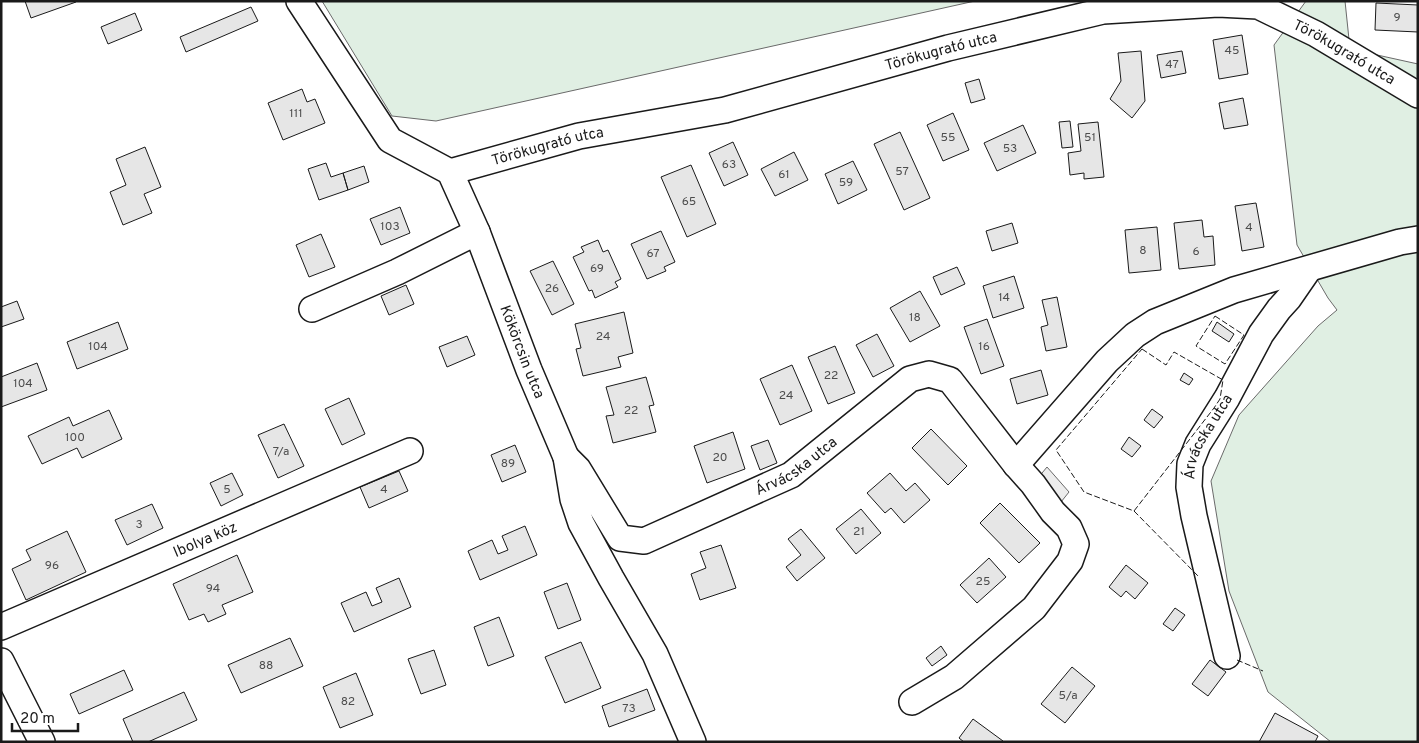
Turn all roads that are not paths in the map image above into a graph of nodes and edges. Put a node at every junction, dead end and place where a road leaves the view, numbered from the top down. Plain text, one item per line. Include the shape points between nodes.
1 (299, 1) edge
2 (1418, 95) edge
3 (450, 172) junction
4 (477, 232) junction
5 (1418, 239) edge
6 (1309, 269) junction
7 (312, 309) dead end
8 (410, 451) dead end
9 (566, 457) junction
10 (1016, 465) junction
11 (1, 627) edge
12 (1228, 656) dead end
13 (4, 673) edge
14 (912, 702) dead end
15 (42, 742) edge
16 (692, 742) edge

1 - 3 street via 390,140
2 - 3 street, Törökugrató utca via 1316,34 1258,6 1218,4 1103,11 948,48 725,110 579,136
3 - 4 street, Kökörcsin utca
4 - 7 street
4 - 9 street, Kökörcsin utca
5 - 6 street
6 - 10 street via 1234,290 1155,322 1135,335 1107,361
6 - 12 street, Árvácska utca via 1261,334 1198,444 1190,464 1189,487 1194,516
8 - 11 street, Ibolya köz
9 - 10 street, Árvácska utca via 578,470 620,538 644,541 791,475 910,379 930,374 950,380
9 - 16 street, Kökörcsin utca via 581,523 656,654
10 - 14 street, Árvácska utca via 1069,528 1076,544 1070,561 1034,608 954,677
13 - 15 street

